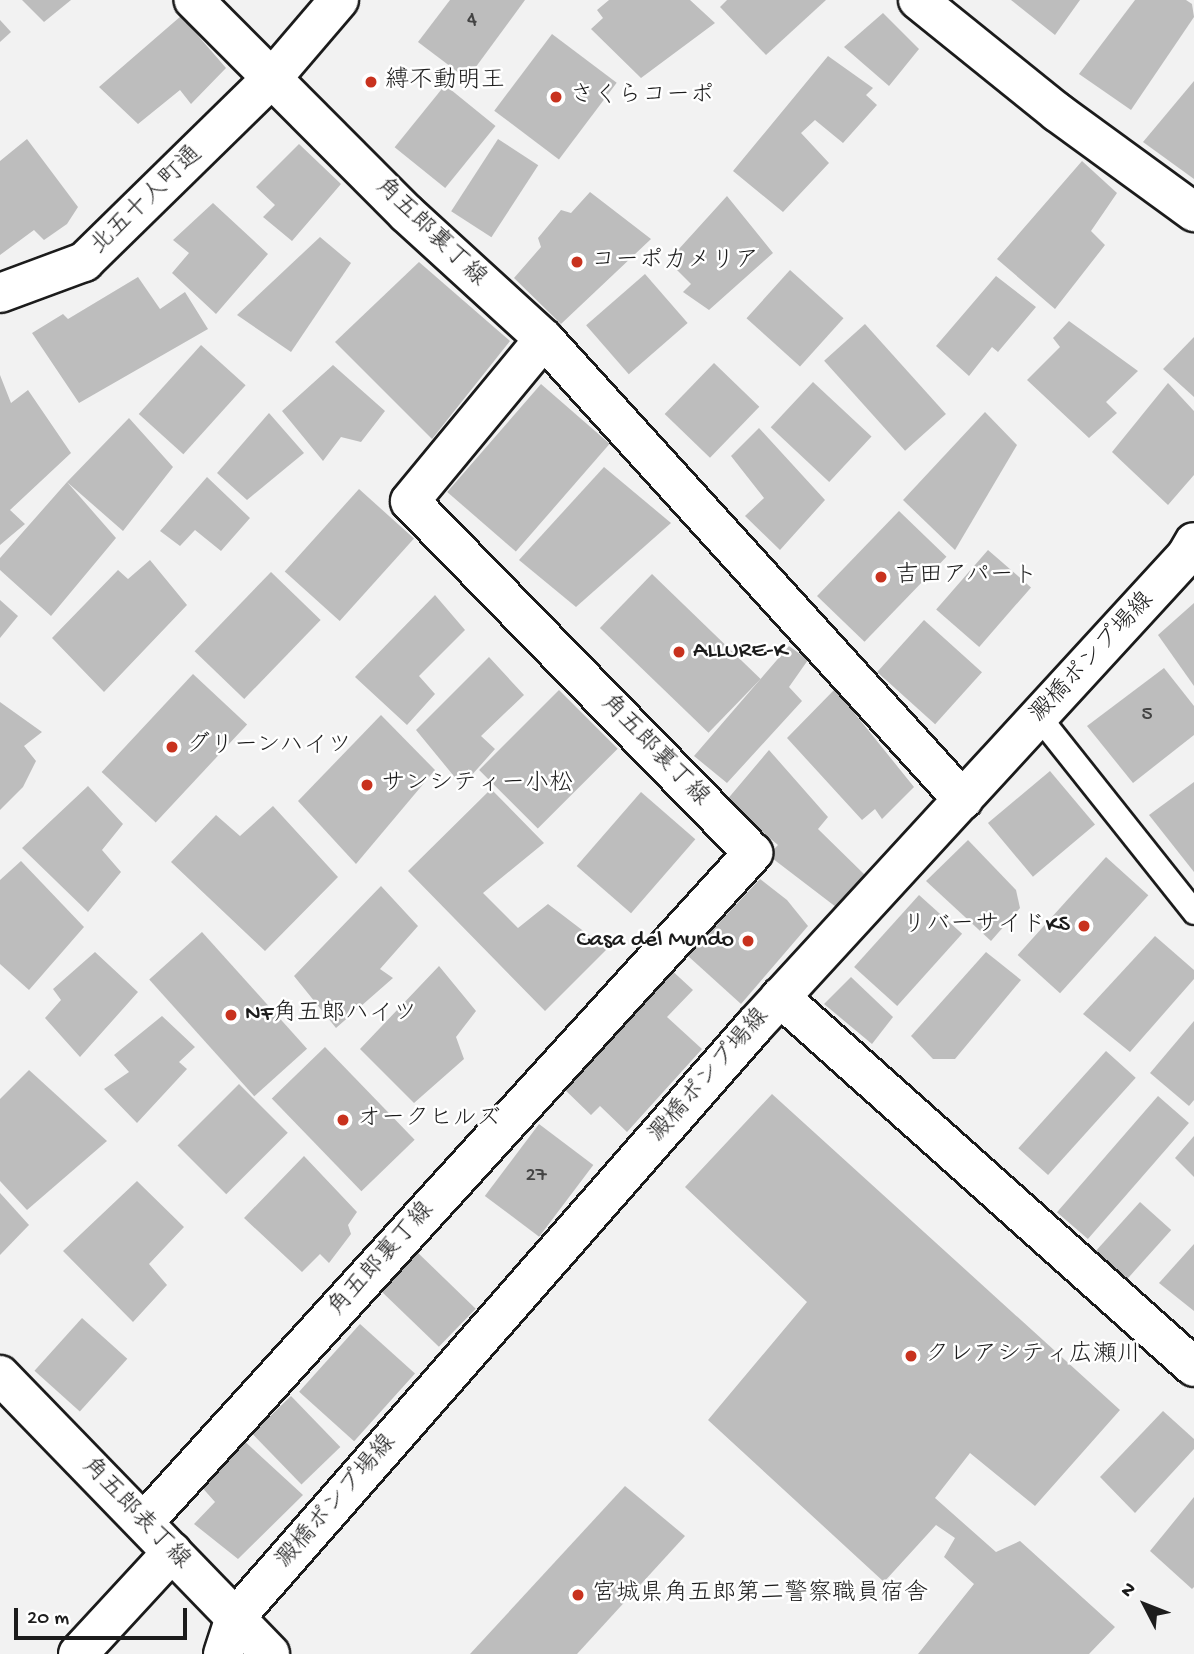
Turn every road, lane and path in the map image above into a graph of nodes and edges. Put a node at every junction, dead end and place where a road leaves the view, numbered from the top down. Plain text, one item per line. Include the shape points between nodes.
1 (194, 0) edge
2 (339, 0) edge
3 (918, 0) edge
4 (274, 76) junction
5 (1194, 212) edge
6 (0, 293) edge
7 (544, 340) junction
8 (1194, 542) edge
9 (1039, 717) junction
10 (963, 800) junction
11 (1194, 912) edge
12 (780, 997) junction
13 (1194, 1367) edge
14 (0, 1375) edge
15 (144, 1522) junction
16 (172, 1552) junction
17 (235, 1618) junction
18 (78, 1654) edge
19 (223, 1654) edge
20 (270, 1654) edge

1 - 4 street, 角五郎裏丁線
2 - 4 street, 北五十人町通
3 - 5 street
4 - 6 street, 北五十人町通 via 85,262
4 - 7 street, 角五郎裏丁線 via 406,213
7 - 10 street
7 - 15 street, 角五郎裏丁線 via 410,501 753,853
8 - 9 street, 澱橋ポンプ場線
9 - 10 street, 澱橋ポンプ場線
9 - 11 lane
10 - 12 street, 澱橋ポンプ場線
12 - 13 street
12 - 17 street, 澱橋ポンプ場線
14 - 15 street, 角五郎表丁線
15 - 16 street, 角五郎表丁線
16 - 17 street, 角五郎表丁線
16 - 18 street
17 - 19 street
17 - 20 street, 角五郎表丁線

